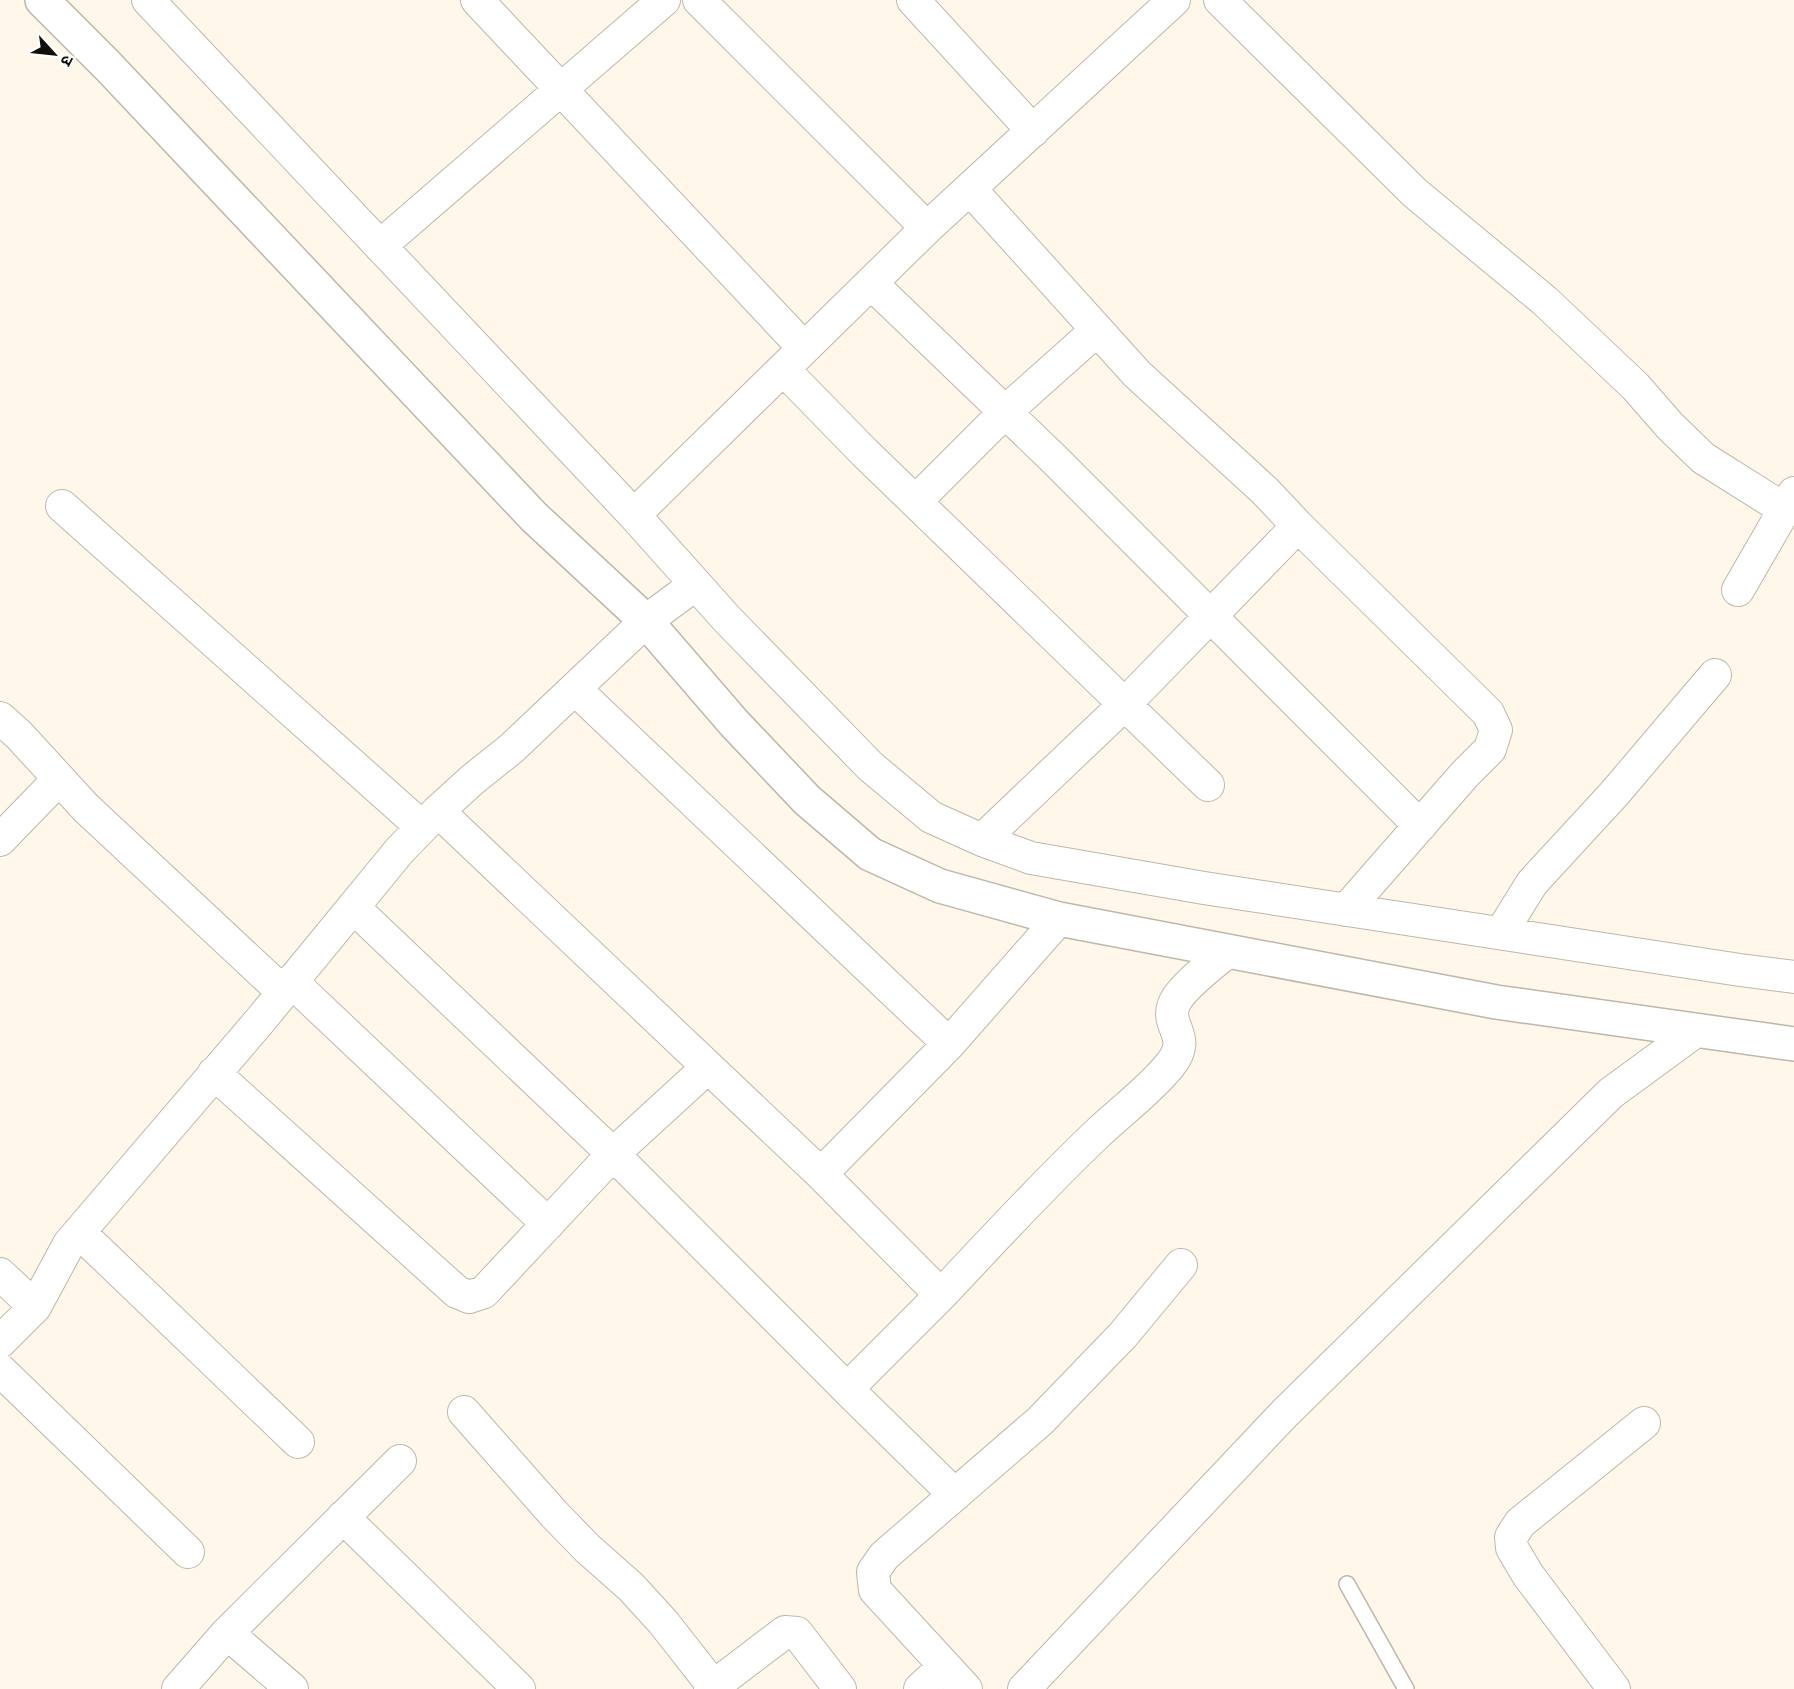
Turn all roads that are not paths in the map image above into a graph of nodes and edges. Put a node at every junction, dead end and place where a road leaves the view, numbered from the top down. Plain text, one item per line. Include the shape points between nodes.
1 (42, 0) edge
2 (477, 0) edge
3 (664, 0) edge
4 (699, 0) edge
5 (913, 0) edge
6 (1174, 0) edge
7 (1220, 0) edge
8 (165, 6) edge
9 (562, 90) junction
10 (1033, 131) junction
11 (970, 189) junction
12 (927, 228) junction
13 (380, 246) junction
14 (871, 283) junction
15 (1097, 330) junction
16 (793, 359) junction
17 (1005, 412) junction
18 (916, 501) junction
19 (1789, 501) edge
20 (62, 506) dead end
21 (634, 515) junction
22 (1298, 526) junction
23 (1738, 590) dead end
24 (672, 602) junction
25 (1211, 616) junction
26 (1716, 675) dead end
27 (575, 688) junction
28 (1125, 704) junction
29 (0, 718) edge
30 (59, 778) junction
31 (1208, 785) dead end
32 (430, 819) junction
33 (1420, 826) junction
34 (0, 840) edge
35 (982, 840) junction
36 (353, 907) junction
37 (1346, 910) junction
38 (1059, 919) junction
39 (1501, 933) junction
40 (1228, 951) junction
41 (1794, 977) edge
42 (287, 986) junction
43 (1697, 1030) junction
44 (950, 1044) junction
45 (1794, 1044) edge
46 (708, 1067) junction
47 (214, 1073) junction
48 (614, 1154) junction
49 (820, 1174) junction
50 (548, 1224) junction
51 (79, 1232) junction
52 (1181, 1265) dead end
53 (0, 1274) edge
54 (940, 1295) junction
55 (35, 1307) junction
56 (0, 1342) edge
57 (0, 1370) edge
58 (847, 1389) junction
59 (464, 1412) dead end
60 (1644, 1424) dead end
61 (298, 1442) dead end
62 (400, 1461) dead end
63 (955, 1495) junction
64 (344, 1518) junction
65 (188, 1552) dead end
66 (1347, 1584) dead end
67 (227, 1633) junction
68 (945, 1666) junction
69 (712, 1688) edge
70 (178, 1689) edge
71 (292, 1689) edge
72 (519, 1689) edge
73 (840, 1689) edge
74 (920, 1689) edge
75 (966, 1689) edge
76 (1024, 1689) edge
77 (1406, 1689) edge
78 (1614, 1689) edge

1 - 24 street via 534,517
2 - 9 street
3 - 9 street
4 - 12 street
5 - 10 street
6 - 10 street
7 - 19 street via 1415,192 1545,301 1635,386 1703,458
8 - 13 street
9 - 13 street
9 - 16 street
10 - 11 street
11 - 12 street
11 - 15 street
12 - 14 street
13 - 21 street
14 - 16 street
14 - 17 street
15 - 17 street
15 - 22 street via 1137,374
16 - 18 street via 864,452
16 - 21 street
17 - 18 street
17 - 25 street
18 - 28 street
19 - 23 street
20 - 32 street
21 - 24 street
22 - 25 street
22 - 33 street via 1488,713 1496,730 1490,749
24 - 27 street
24 - 35 street via 726,618 870,766 932,817
24 - 38 street via 734,723 807,800 870,854 940,886
25 - 28 street
25 - 33 street
26 - 39 street via 1532,883
27 - 32 street
27 - 44 street
28 - 31 street
28 - 35 street
29 - 30 street
30 - 34 street
30 - 42 street via 86,808
32 - 36 street
32 - 46 street
33 - 37 street
35 - 37 street via 1031,858
36 - 42 street
36 - 48 street
37 - 39 street
38 - 40 street
38 - 44 street
39 - 41 street
40 - 43 street via 1496,1002
40 - 54 street via 1174,1003 1173,1022 1181,1042 1172,1063
42 - 47 street
42 - 50 street
43 - 45 street
43 - 76 street via 1611,1093 1577,1126 1284,1414
44 - 49 street
46 - 48 street
46 - 49 street
47 - 50 street via 457,1292 469,1297 484,1292
47 - 51 street
48 - 50 street
48 - 58 street
49 - 54 street
51 - 55 street
51 - 61 street
52 - 63 street via 1124,1335 1054,1407
53 - 55 street
54 - 58 street
55 - 56 street
57 - 65 street
58 - 63 street
59 - 69 street via 554,1514 663,1622
60 - 78 street via 1520,1523 1511,1537 1512,1548 1528,1575
62 - 64 street
63 - 68 street via 884,1556 873,1572 874,1590
64 - 67 street
64 - 72 street
66 - 77 lane
67 - 70 street
67 - 71 street
68 - 74 street
68 - 75 street
69 - 73 street via 785,1632 797,1633

